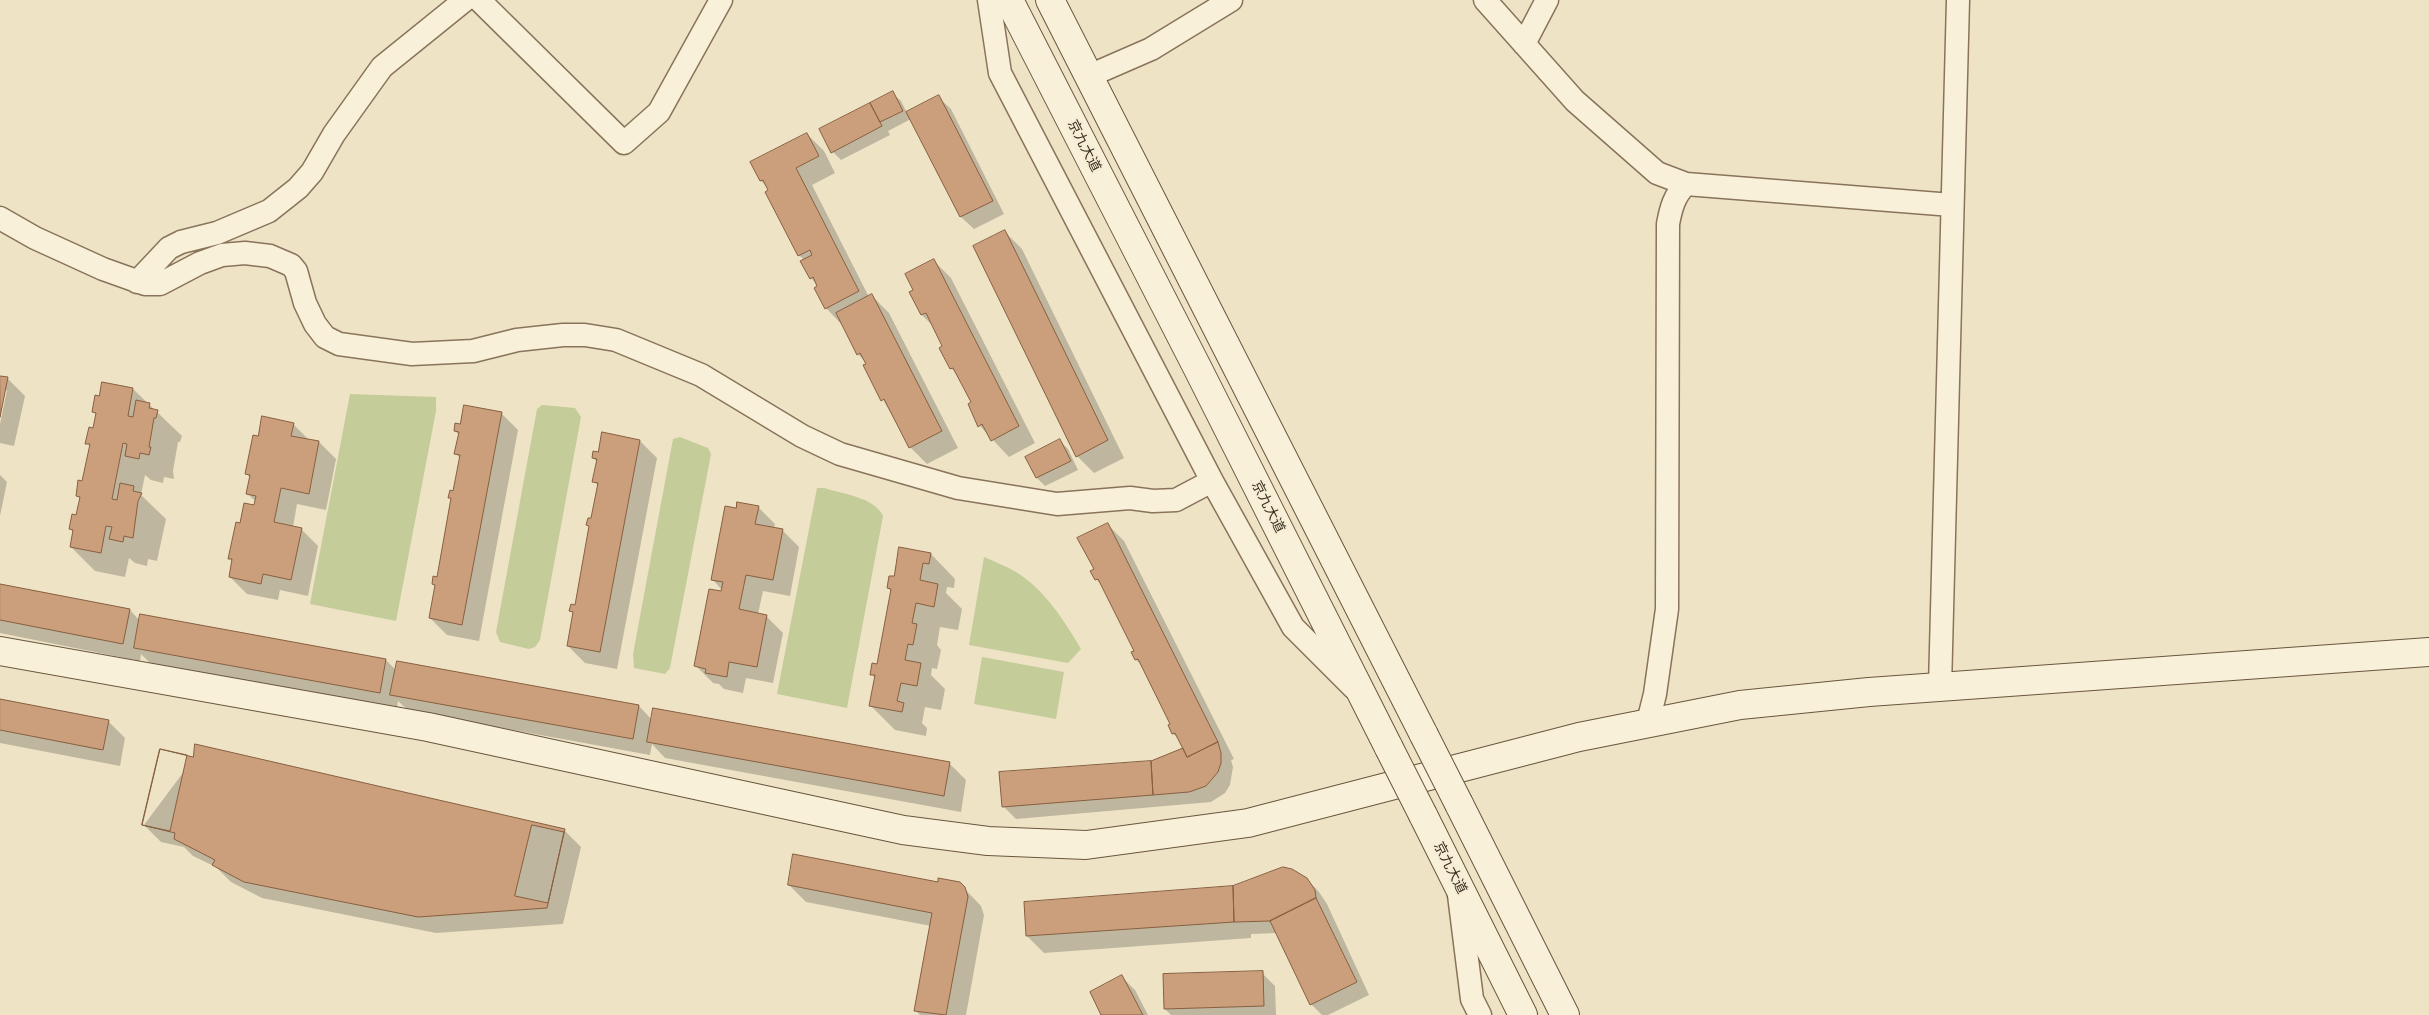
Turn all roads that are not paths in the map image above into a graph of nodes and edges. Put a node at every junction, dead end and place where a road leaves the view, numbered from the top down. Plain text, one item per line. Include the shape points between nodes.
1 (465, 0) edge
2 (480, 0) edge
3 (721, 0) edge
4 (989, 0) edge
5 (1008, 0) edge
6 (1231, 0) edge
7 (1484, 0) edge
8 (1547, 0) edge
9 (1958, 0) edge
10 (1055, 7) edge
11 (1524, 44) junction
12 (1089, 76) junction
13 (1686, 184) junction
14 (1952, 205) junction
15 (0, 218) edge
16 (137, 282) junction
17 (1212, 482) junction
18 (0, 651) edge
19 (2429, 652) edge
20 (1940, 687) junction
21 (1364, 698) junction
22 (1648, 722) junction
23 (1458, 884) junction
24 (1480, 1015) edge
25 (1524, 1015) edge
26 (1565, 1015) edge

1 - 16 street via 382,67 298,188 268,211 217,233 169,248
2 - 3 street via 624,143 659,112
4 - 17 street via 1000,73
5 - 21 street, 京九大道
6 - 12 street via 1151,49
7 - 11 street
8 - 11 street
9 - 14 street
10 - 12 street
11 - 13 street via 1575,101 1657,173
12 - 26 street, bridge
13 - 14 street
13 - 22 street via 1671,206 1668,224 1668,609
14 - 20 street
15 - 16 street via 35,238
16 - 17 street via 160,284 222,255 270,256 291,265 296,271 315,324 325,337 339,344 412,354 473,351 517,340 562,335 616,340 701,374 825,448 958,488 1072,504 1130,498 1176,500
17 - 21 street via 1294,627
18 - 22 street via 428,727 903,830 1037,845 1119,842 1248,823
19 - 20 street
20 - 22 street via 1740,705
21 - 23 street, 京九大道, bridge
23 - 24 street via 1472,999
23 - 25 street, 京九大道

